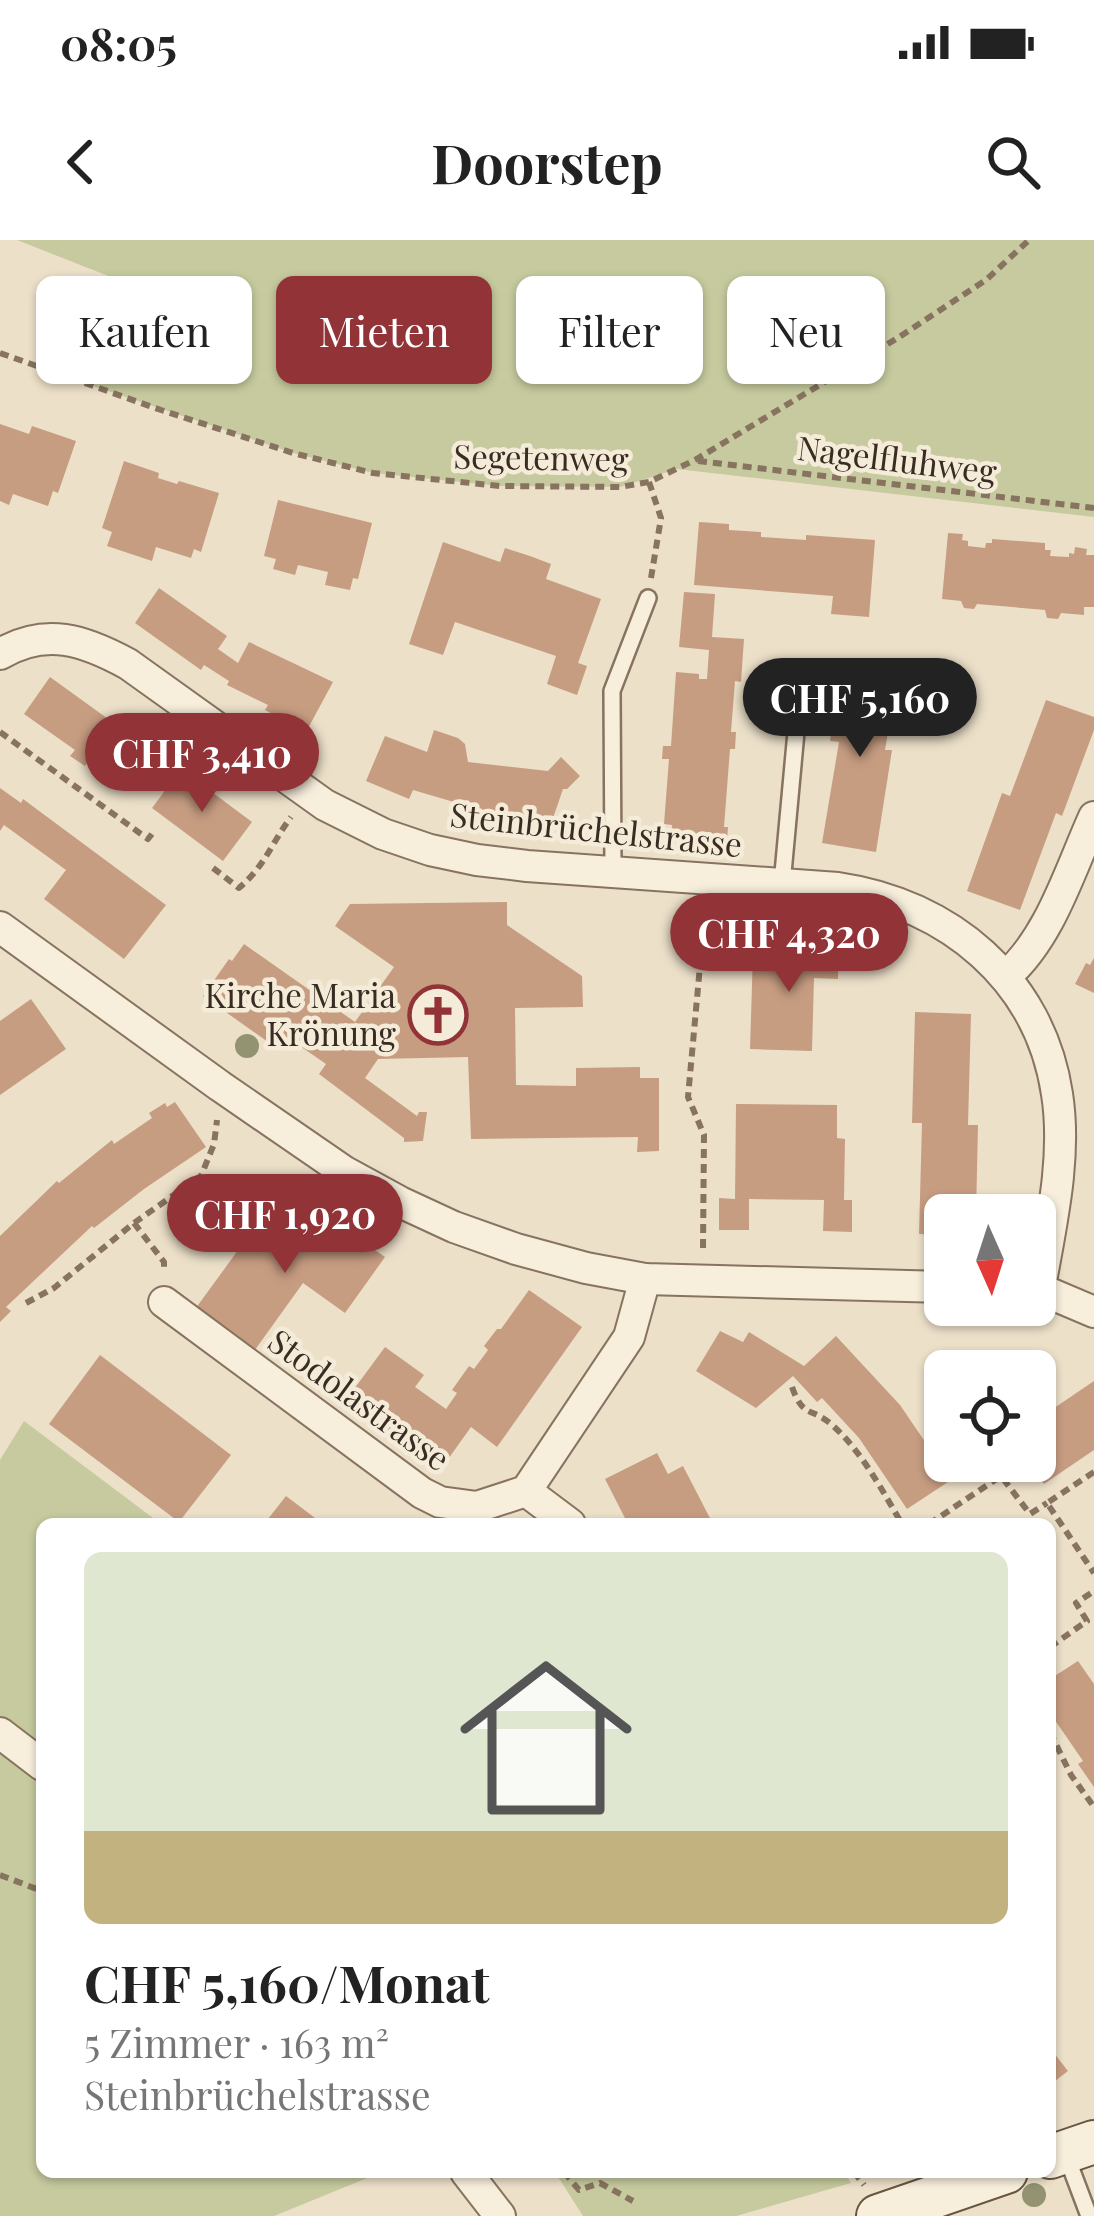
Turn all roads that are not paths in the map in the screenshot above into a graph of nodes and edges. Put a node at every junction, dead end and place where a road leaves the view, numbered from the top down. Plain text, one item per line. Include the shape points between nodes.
1 (647, 598) road end
2 (0, 654) edge
3 (796, 732) dead end
4 (1094, 817) edge
5 (613, 870) junction
6 (782, 884) junction
7 (0, 926) edge
8 (1006, 976) junction
9 (1052, 1194) edge
10 (645, 1279) junction
11 (924, 1286) edge
12 (1056, 1295) edge
13 (164, 1302) road end
14 (1094, 1312) edge
15 (526, 1491) junction
16 (562, 1518) edge
17 (0, 1733) edge
18 (36, 1761) edge
19 (1070, 2150) edge
20 (471, 2178) edge
21 (991, 2178) edge
22 (910, 2211) edge
23 (500, 2216) edge
24 (1089, 2216) edge

1 - 5 lane via 612,691
2 - 5 street, Steinbrüchelstrasse via 38,639 95,646 307,794 430,850
3 - 6 lane
4 - 8 street via 1038,941
5 - 6 street, Steinbrüchelstrasse
6 - 8 street, Steinbrüchelstrasse via 861,892 925,913
7 - 10 street via 345,1172 516,1250
8 - 9 street, Steinbrüchelstrasse via 1045,1046 1057,1093
10 - 11 street
10 - 15 street via 629,1337
12 - 14 street
13 - 15 street, Stodolastrasse via 422,1493 476,1507
15 - 16 street
17 - 18 street
19 - 24 lane
20 - 23 street
21 - 22 main road

